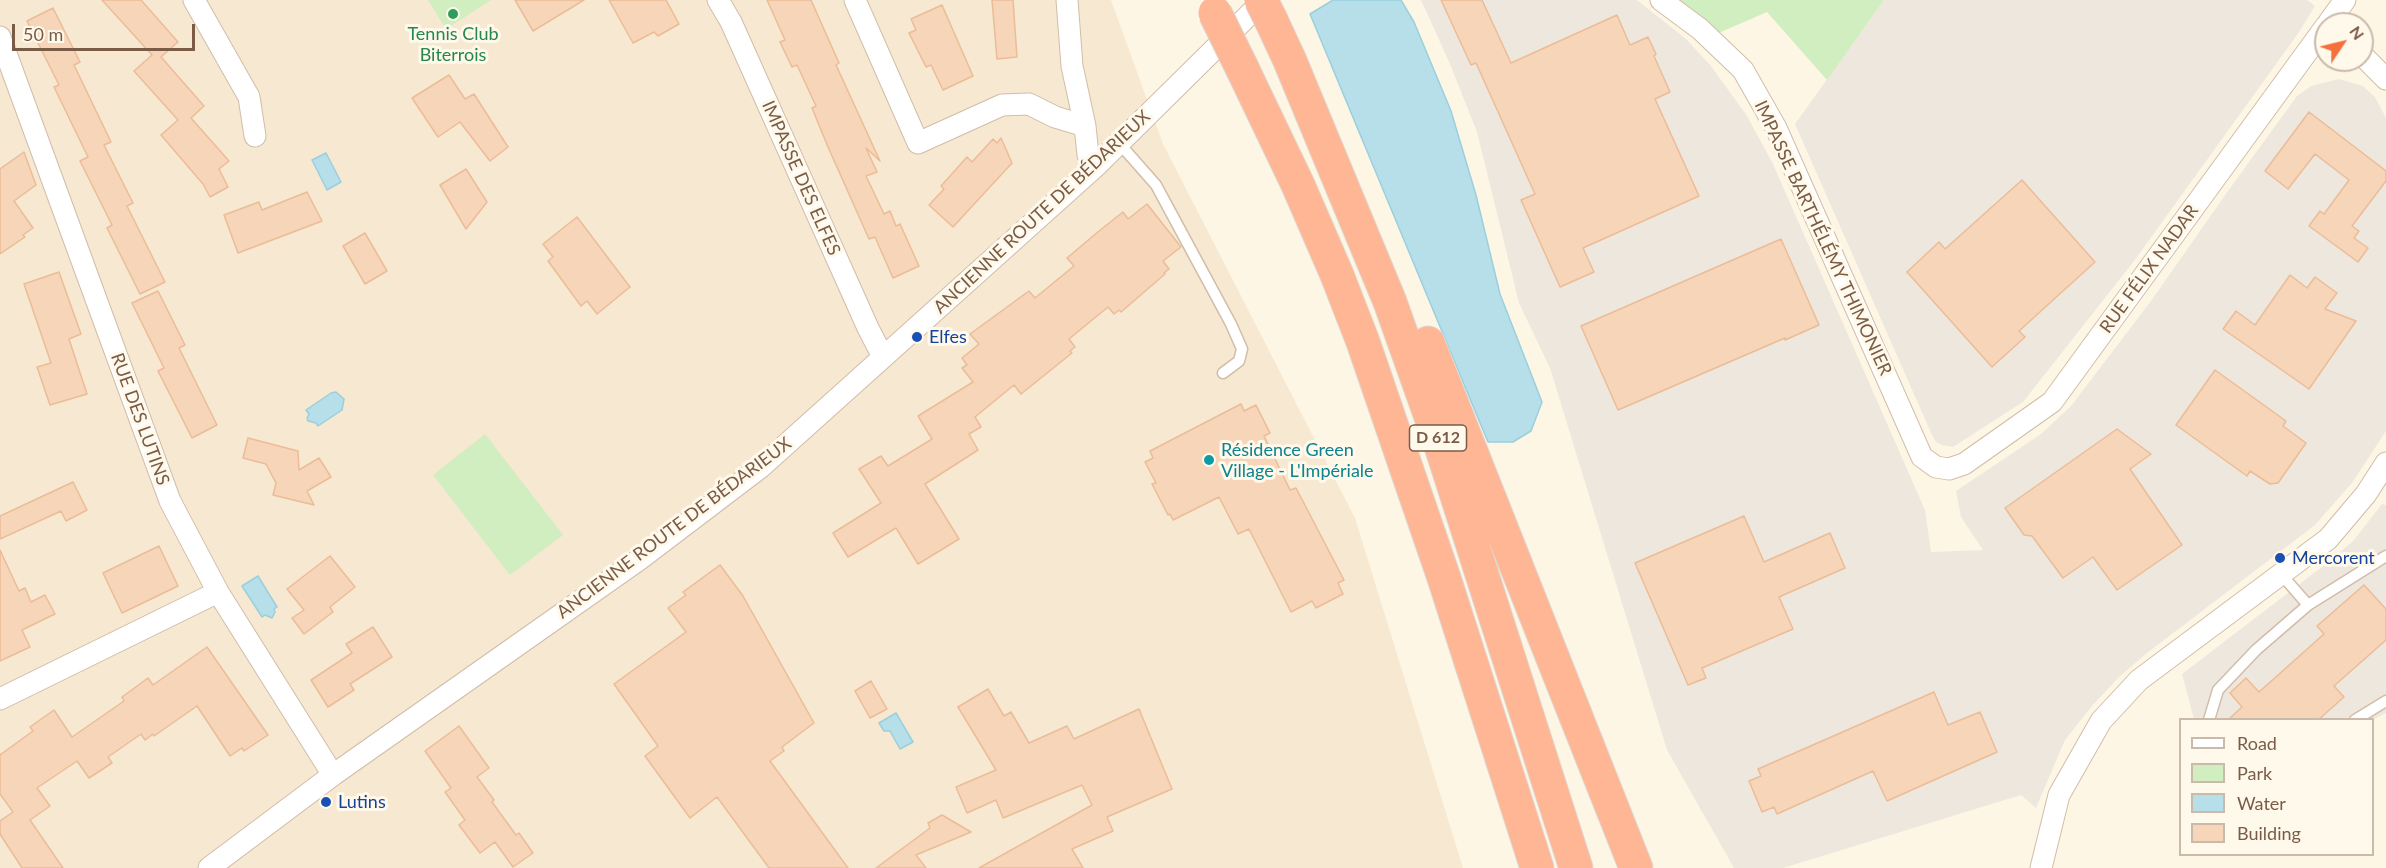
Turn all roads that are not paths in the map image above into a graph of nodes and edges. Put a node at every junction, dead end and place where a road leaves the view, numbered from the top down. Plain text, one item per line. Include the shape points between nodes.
1 (195, 0) edge
2 (718, 0) edge
3 (855, 0) edge
4 (1066, 0) edge
5 (1661, 0) edge
6 (1211, 7) edge
7 (1266, 7) edge
8 (0, 37) edge
9 (2314, 43) edge
10 (1290, 61) junction
11 (2374, 69) edge
12 (2384, 80) edge
13 (1085, 126) junction
14 (255, 136) dead end
15 (1119, 143) junction
16 (1095, 167) junction
17 (883, 357) junction
18 (1223, 373) dead end
19 (2386, 463) edge
20 (1936, 467) joint
21 (2386, 556) edge
22 (2281, 574) junction
23 (218, 592) junction
24 (2308, 605) junction
25 (1460, 624) junction
26 (0, 699) edge
27 (2386, 701) edge
28 (2210, 718) edge
29 (2358, 718) edge
30 (333, 775) junction
31 (211, 867) edge
32 (1514, 868) edge
33 (1537, 868) edge
34 (1576, 868) edge
35 (1636, 868) edge
36 (2041, 868) edge

1 - 14 street via 249,97
2 - 17 street, IMPASSE DES ELFES
3 - 13 street via 918,143 1002,105 1029,104
4 - 13 street via 1072,66
5 - 20 street, IMPASSE BARTHÉLÉMY THIMONIER via 1700,29 1743,70 1776,129 1922,457
6 - 25 highway, D 612, bridge via 1271,126 1337,275
7 - 10 highway, D 612
7 - 15 street, ANCIENNE ROUTE DE BÉDARIEUX
8 - 23 street, RUE DES LUTINS via 170,501
9 - 20 street, RUE FÉLIX NADAR via 2052,402 1964,464 1948,469
10 - 34 highway, D 612 via 1390,302 1426,403
10 - 35 highway via 1358,168
11 - 12 street
13 - 16 street via 1088,155
15 - 16 street, ANCIENNE ROUTE DE BÉDARIEUX
15 - 18 lane via 1156,185 1231,324 1242,349 1239,361
16 - 17 street, ANCIENNE ROUTE DE BÉDARIEUX
17 - 30 street, ANCIENNE ROUTE DE BÉDARIEUX via 761,467 640,559
19 - 22 street via 2328,539
21 - 24 lane
22 - 24 lane
22 - 36 street via 2139,680 2101,722 2059,795
23 - 26 street
23 - 30 street, RUE DES LUTINS
24 - 28 lane via 2218,690
25 - 32 highway via 1472,707
25 - 33 highway, D 612
27 - 29 lane
30 - 31 street, ANCIENNE ROUTE DE BÉDARIEUX

